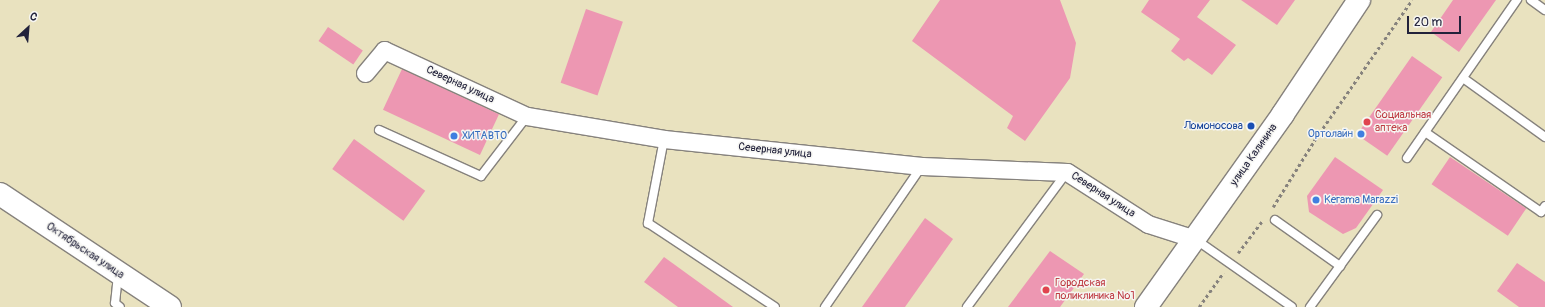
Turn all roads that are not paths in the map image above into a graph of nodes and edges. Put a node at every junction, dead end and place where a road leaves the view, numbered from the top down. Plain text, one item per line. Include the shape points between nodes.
1 (1359, 0) edge
2 (1517, 0) edge
3 (1531, 0) edge
4 (1545, 10) edge
5 (365, 73) dead end
6 (1463, 78) junction
7 (527, 116) junction
8 (379, 130) dead end
9 (1425, 132) junction
10 (1545, 137) edge
11 (664, 139) junction
12 (1407, 158) dead end
13 (922, 166) junction
14 (1067, 172) junction
15 (0, 194) edge
16 (1545, 206) edge
17 (1377, 215) dead end
18 (1275, 220) dead end
19 (1195, 239) junction
20 (1340, 266) junction
21 (118, 273) junction
22 (120, 307) edge
23 (170, 307) edge
24 (775, 307) edge
25 (825, 307) edge
26 (966, 307) edge
27 (1146, 307) edge
28 (1292, 307) edge
29 (1310, 307) edge

1 - 19 main road, улица Калинина
2 - 6 lane
3 - 4 lane
5 - 7 street, Северная улица via 384,50
6 - 9 lane
6 - 10 lane
7 - 8 lane via 481,176
7 - 11 street, Северная улица
9 - 12 lane
9 - 16 lane via 1541,212
11 - 13 street, Северная улица
11 - 24 lane via 648,223
13 - 14 street, Северная улица
13 - 25 lane
14 - 19 street, Северная улица via 1148,224
14 - 26 lane
15 - 21 main road, Октябрьская улица
17 - 20 lane
18 - 20 lane
19 - 27 main road, улица Калинина
19 - 28 lane
20 - 29 lane
21 - 22 lane via 115,303
21 - 23 main road, Октябрьская улица

